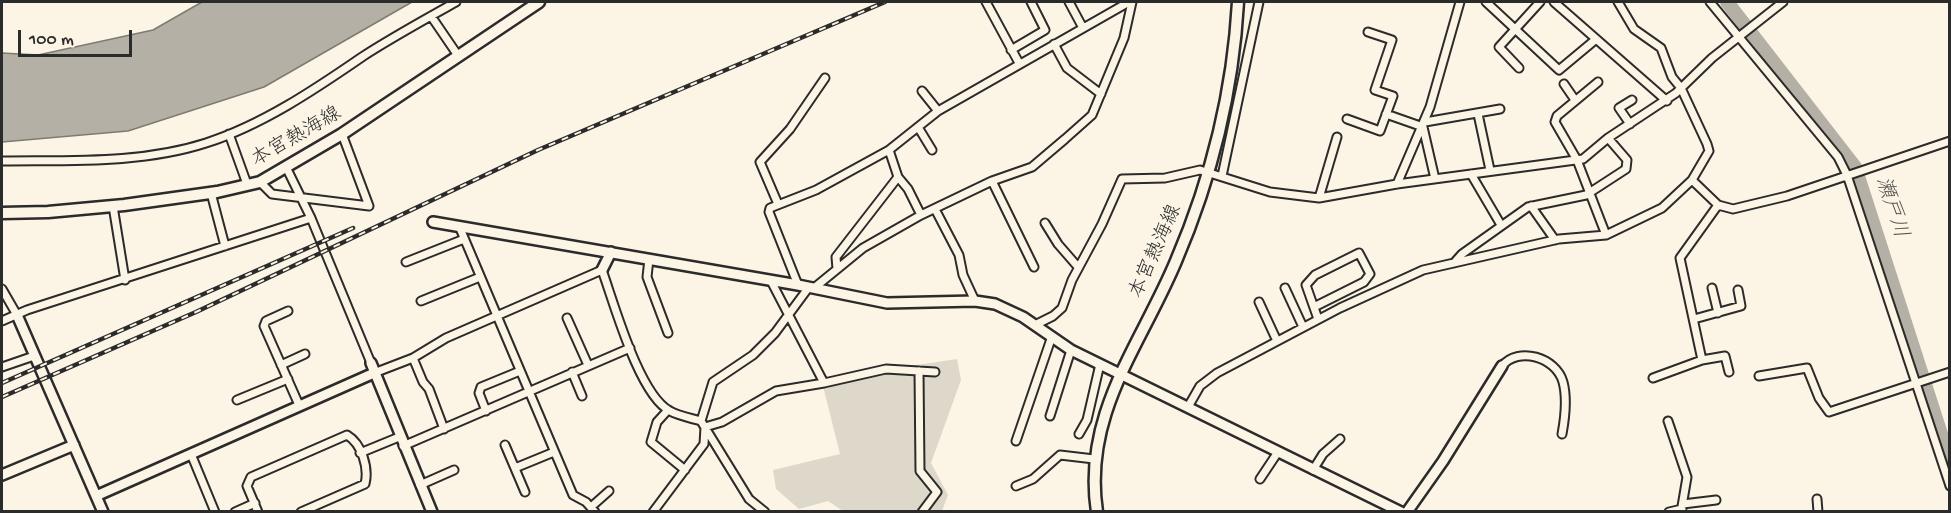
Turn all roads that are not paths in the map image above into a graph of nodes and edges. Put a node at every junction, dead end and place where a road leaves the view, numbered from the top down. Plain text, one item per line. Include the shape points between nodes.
1 (456, 2) edge
2 (539, 2) edge
3 (986, 2) edge
4 (1030, 2) edge
5 (1069, 2) edge
6 (1130, 2) edge
7 (1238, 2) edge
8 (1260, 2) edge
9 (1460, 2) edge
10 (1486, 2) edge
11 (1540, 2) edge
12 (1554, 2) edge
13 (1618, 2) edge
14 (1710, 2) edge
15 (1783, 2) edge
16 (431, 16) junction
17 (1083, 28) junction
18 (1516, 29) junction
19 (1368, 32) dead end
20 (1740, 36) junction
21 (1595, 40) junction
22 (1054, 44) junction
23 (1011, 50) junction
24 (459, 57) junction
25 (1019, 63) junction
26 (1519, 68) dead end
27 (825, 78) dead end
28 (1598, 82) dead end
29 (1564, 84) dead end
30 (1681, 88) junction
31 (922, 91) dead end
32 (1101, 94) junction
33 (1575, 100) junction
34 (1632, 100) dead end
35 (1667, 101) junction
36 (1500, 109) dead end
37 (938, 111) junction
38 (1386, 114) junction
39 (1478, 114) junction
40 (1347, 119) dead end
41 (1424, 124) junction
42 (1630, 124) junction
43 (918, 127) junction
44 (229, 134) junction
45 (342, 134) junction
46 (1336, 137) dead end
47 (1608, 138) junction
48 (1950, 141) edge
49 (889, 150) junction
50 (932, 150) dead end
51 (1577, 160) junction
52 (2, 161) edge
53 (287, 169) junction
54 (1490, 170) junction
55 (1210, 172) junction
56 (1472, 174) junction
57 (1848, 174) junction
58 (1222, 176) junction
59 (898, 177) junction
60 (1435, 179) junction
61 (1692, 180) junction
62 (992, 181) junction
63 (260, 182) junction
64 (247, 184) junction
65 (1397, 184) junction
66 (211, 193) junction
67 (1589, 194) junction
68 (1319, 198) junction
69 (303, 199) junction
70 (778, 204) junction
71 (1718, 205) junction
72 (113, 206) junction
73 (1531, 206) junction
74 (935, 209) junction
75 (2, 213) edge
76 (921, 215) junction
77 (311, 218) junction
78 (433, 222) dead end
79 (1045, 223) dead end
80 (1501, 225) junction
81 (459, 226) junction
82 (1606, 235) junction
83 (464, 239) junction
84 (1555, 240) junction
85 (225, 246) junction
86 (611, 252) junction
87 (649, 259) junction
88 (406, 262) dead end
89 (1454, 263) junction
90 (1034, 267) dead end
91 (1078, 267) junction
92 (837, 269) junction
93 (602, 270) junction
94 (480, 277) junction
95 (125, 280) junction
96 (771, 281) junction
97 (798, 285) junction
98 (812, 287) junction
99 (1286, 288) dead end
100 (1712, 288) dead end
101 (2, 290) edge
102 (1738, 290) dead end
103 (4, 299) edge
104 (421, 301) dead end
105 (975, 301) junction
106 (1259, 302) dead end
107 (1314, 307) junction
108 (288, 311) dead end
109 (1718, 313) junction
110 (17, 315) junction
111 (498, 316) junction
112 (790, 317) junction
113 (567, 318) dead end
114 (1318, 319) junction
115 (1694, 320) junction
116 (2, 321) edge
117 (1035, 325) junction
118 (1303, 327) junction
119 (668, 333) dead end
120 (1051, 339) junction
121 (1277, 341) junction
122 (630, 348) junction
123 (1071, 350) junction
124 (305, 354) dead end
125 (34, 356) junction
126 (413, 358) junction
127 (1702, 360) junction
128 (281, 364) junction
129 (1100, 364) junction
130 (588, 365) junction
131 (1502, 366) joint
132 (2, 367) edge
133 (372, 368) junction
134 (520, 371) junction
135 (919, 371) junction
136 (572, 372) junction
137 (935, 372) dead end
138 (1729, 372) dead end
139 (1950, 372) edge
140 (1119, 374) junction
141 (1759, 376) dead end
142 (1653, 378) dead end
143 (288, 379) junction
144 (824, 383) junction
145 (1917, 383) junction
146 (528, 391) junction
147 (582, 396) dead end
148 (237, 400) dead end
149 (299, 405) junction
150 (1188, 407) junction
151 (668, 410) junction
152 (486, 411) junction
153 (1050, 416) dead end
154 (1668, 421) dead end
155 (703, 424) junction
156 (444, 429) junction
157 (1079, 434) dead end
158 (1562, 434) dead end
159 (399, 436) junction
160 (1340, 439) dead end
161 (1016, 441) dead end
162 (505, 445) dead end
163 (74, 446) junction
164 (403, 446) junction
165 (554, 452) junction
166 (1278, 452) junction
167 (360, 453) junction
168 (191, 454) junction
169 (1094, 459) junction
170 (514, 468) junction
171 (454, 470) dead end
172 (685, 470) junction
173 (1313, 470) junction
174 (2, 475) edge
175 (1260, 479) dead end
176 (420, 485) junction
177 (1016, 486) dead end
178 (1950, 486) edge
179 (609, 491) dead end
180 (525, 492) dead end
181 (96, 496) junction
182 (1817, 499) dead end
183 (1716, 500) dead end
184 (255, 503) junction
185 (1682, 508) edge
186 (593, 509) edge
187 (103, 512) edge
188 (214, 512) edge
189 (235, 512) edge
190 (258, 512) edge
191 (301, 512) edge
192 (432, 512) edge
193 (653, 512) edge
194 (765, 512) edge
195 (922, 512) edge
196 (1097, 512) edge
197 (1401, 512) edge
198 (1407, 512) edge
199 (1669, 512) edge
200 (1818, 512) edge

1 - 16 street
2 - 24 main road, 本宮熱海線
3 - 23 street
4 - 23 street via 1046,30
5 - 17 street
6 - 17 street
6 - 32 street via 1124,38
7 - 55 main road, 本宮熱海線 via 1226,109
8 - 58 street
9 - 41 street
10 - 18 street
11 - 18 street
12 - 21 street
13 - 30 street via 1634,29 1661,48 1672,77
14 - 20 street
15 - 20 street
16 - 24 street
16 - 44 street via 337,76
17 - 22 street
18 - 21 street via 1559,70
18 - 26 street via 1499,47
19 - 38 street via 1392,40 1375,90 1393,96
20 - 30 street
20 - 57 street
21 - 35 street
22 - 25 street
22 - 32 street via 1067,68
23 - 25 street
24 - 45 main road, 本宮熱海線
25 - 37 street
27 - 70 street via 790,129 760,162
28 - 33 street
29 - 33 street
30 - 35 street
30 - 61 street via 1709,151
31 - 37 street
32 - 62 street via 1092,114 1040,161
33 - 51 street via 1555,122
34 - 42 street via 1620,108
35 - 42 street
36 - 39 street
37 - 43 street
38 - 40 street via 1380,131
38 - 41 street
39 - 41 street
39 - 54 street
41 - 60 street
41 - 65 street
42 - 47 street
43 - 49 street
43 - 50 street
44 - 52 street via 172,152 131,158
44 - 64 street
45 - 53 main road, 本宮熱海線
45 - 69 street via 369,206
46 - 68 street
47 - 51 street
47 - 67 street via 1628,160 1626,169
48 - 57 street
49 - 59 street
49 - 70 street via 816,190
51 - 54 street
51 - 67 street
53 - 63 main road, 本宮熱海線
53 - 69 street
54 - 56 street
55 - 58 street
55 - 91 street via 1122,179
55 - 140 main road, 本宮熱海線 via 1176,262
56 - 60 street
56 - 80 street
57 - 71 street via 1787,196 1733,209
57 - 145 street
58 - 68 street via 1270,192
59 - 76 street
59 - 92 street via 836,257
60 - 65 street
61 - 71 street
61 - 82 street via 1662,208
62 - 74 street
62 - 90 street
63 - 64 main road, 本宮熱海線
63 - 69 street via 272,194
64 - 66 main road, 本宮熱海線
65 - 68 street
66 - 72 main road, 本宮熱海線
66 - 85 street
67 - 73 street
67 - 82 street
69 - 77 street
70 - 97 street via 768,212
71 - 115 street via 1680,258
72 - 75 main road, 本宮熱海線
72 - 95 street
73 - 80 street
73 - 84 street
74 - 76 street
74 - 105 street via 959,255
76 - 92 street via 863,248
77 - 85 street
77 - 133 street
78 - 81 street
79 - 91 street
80 - 89 street
81 - 83 street
81 - 86 street
82 - 84 street
83 - 88 street
83 - 94 street
84 - 89 street
85 - 95 street
86 - 87 street
86 - 93 street
87 - 96 street
87 - 119 street via 647,277
89 - 114 street via 1389,284
91 - 117 street via 1059,312
92 - 98 street
93 - 111 street
93 - 122 street
94 - 104 street
94 - 111 street
95 - 110 street
96 - 97 street
96 - 112 street
97 - 98 street
98 - 105 street via 886,303
98 - 112 street
99 - 118 street
100 - 109 street
101 - 103 street
102 - 109 street via 1741,306
103 - 110 street
105 - 117 street via 1002,306
106 - 121 street
107 - 107 street via 1306,285 1315,275 1359,253 1370,274 1364,282
107 - 114 street
108 - 128 street via 266,321 264,326
109 - 115 street
110 - 116 street
110 - 125 street
111 - 126 street via 446,338
111 - 134 street
112 - 144 street
112 - 155 street via 753,355 713,382
113 - 130 street
114 - 118 street
115 - 127 street
117 - 120 street
118 - 121 street
120 - 123 street
120 - 161 street
121 - 150 street via 1217,373 1200,386
122 - 130 street
122 - 151 street via 649,388
123 - 129 street
123 - 153 street
124 - 128 street
125 - 132 street
125 - 163 street
126 - 133 street
126 - 156 street
127 - 138 street via 1725,356
127 - 142 street
128 - 143 street
129 - 140 street
129 - 157 street via 1087,420
130 - 136 street
131 - 158 street via 1514,357 1530,355 1556,372 1563,381
131 - 198 street
133 - 149 street
133 - 159 street
134 - 146 street
134 - 152 street via 481,387 479,393
135 - 137 street
135 - 144 street via 870,370
135 - 195 street via 920,471 937,492
136 - 146 street
136 - 147 street
139 - 145 street
140 - 150 street
140 - 169 main road, 本宮熱海線
141 - 145 street via 1806,368 1828,412
143 - 148 street
143 - 149 street
144 - 155 street via 776,391 722,422
145 - 178 street
146 - 152 street
146 - 165 street
149 - 168 street
150 - 166 street
151 - 155 street
151 - 172 street via 657,422 651,442
152 - 156 street
154 - 185 street via 1687,477
155 - 172 street via 704,444
155 - 194 street via 749,499
156 - 164 street
159 - 164 street
159 - 167 street
160 - 173 street
162 - 170 street
163 - 174 street
163 - 181 street
164 - 176 street
165 - 170 street
165 - 186 street via 573,495
166 - 173 street
166 - 175 street
167 - 184 street via 355,440 347,435 251,477 247,486
167 - 191 street via 368,473 365,484
168 - 181 street
168 - 188 street
169 - 177 street via 1060,455 1033,478
169 - 196 main road, 本宮熱海線
170 - 180 street
171 - 176 street
172 - 193 street
173 - 197 street
176 - 192 street
179 - 186 street
181 - 187 street
182 - 200 street
183 - 185 street
184 - 189 street
184 - 190 street
185 - 199 street

